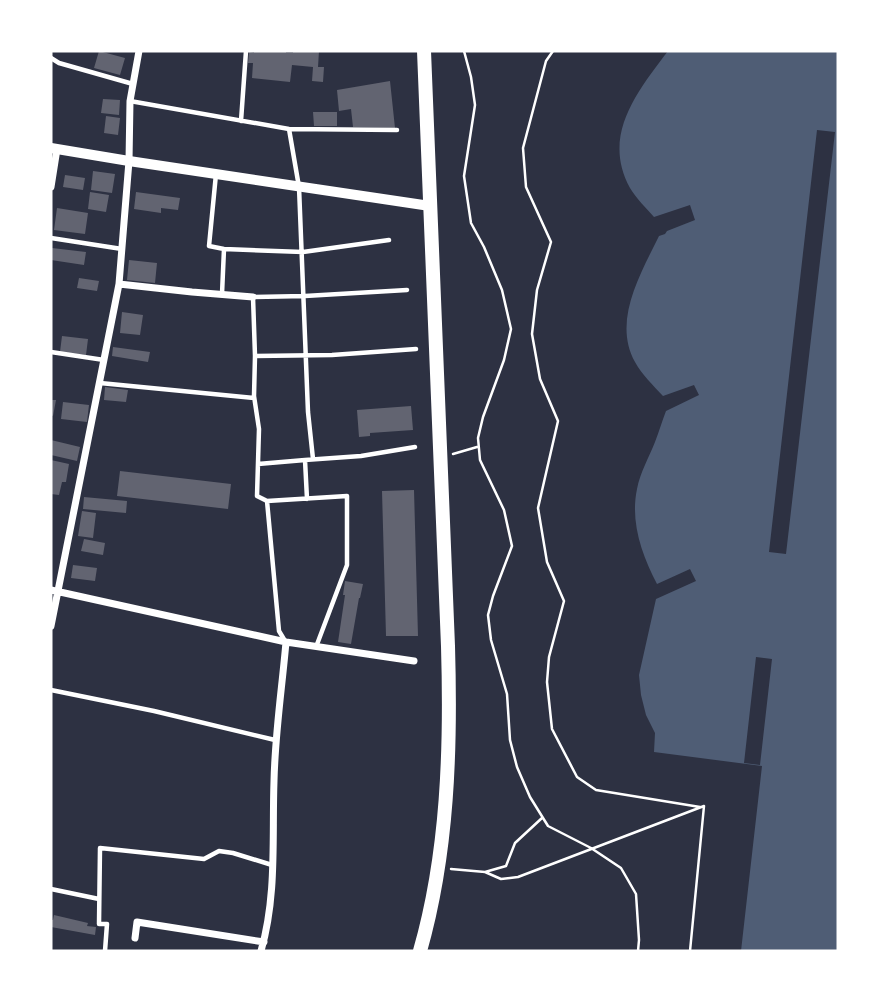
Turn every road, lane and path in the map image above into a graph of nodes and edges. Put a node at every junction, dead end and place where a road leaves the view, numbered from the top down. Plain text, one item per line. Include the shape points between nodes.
1 (139, 51) edge
2 (246, 51) edge
3 (424, 51) edge
4 (464, 51) edge
5 (553, 51) edge
6 (51, 58) edge
7 (133, 83) junction
8 (130, 101) junction
9 (241, 121) junction
10 (289, 129) junction
11 (397, 130) dead end
12 (54, 148) edge
13 (129, 161) junction
14 (216, 173) junction
15 (51, 187) edge
16 (299, 187) junction
17 (430, 206) junction
18 (51, 238) edge
19 (389, 240) dead end
20 (122, 249) junction
21 (224, 249) junction
22 (303, 252) junction
23 (119, 284) junction
24 (407, 290) dead end
25 (222, 295) junction
26 (305, 296) junction
27 (253, 297) junction
28 (416, 349) dead end
29 (51, 352) edge
30 (306, 355) junction
31 (255, 356) junction
32 (104, 360) junction
33 (100, 383) junction
34 (254, 398) junction
35 (415, 447) dead end
36 (478, 447) junction
37 (440, 458) junction
38 (313, 459) junction
39 (305, 460) junction
40 (258, 464) junction
41 (307, 499) junction
42 (267, 501) junction
43 (54, 591) edge
44 (51, 626) edge
45 (286, 642) junction
46 (316, 647) junction
47 (414, 662) dead end
48 (51, 690) edge
49 (277, 741) junction
50 (700, 807) junction
51 (542, 818) junction
52 (591, 848) junction
53 (272, 865) junction
54 (437, 867) junction
55 (485, 872) junction
56 (51, 889) edge
57 (99, 899) junction
58 (135, 938) dead end
59 (264, 942) junction
60 (105, 951) edge
61 (261, 951) edge
62 (420, 951) edge
63 (638, 951) edge
64 (690, 951) edge

1 - 7 street
2 - 9 lane
3 - 17 highway
4 - 36 path via 475,105 464,176 471,223 502,290 511,329
5 - 50 path via 546,61 523,148 526,187 551,242 537,290 532,334 540,379 558,421 538,508 547,562 564,601 549,657 552,729 577,777 596,790
6 - 7 lane
7 - 8 street
8 - 9 lane
8 - 13 street
9 - 10 lane
10 - 11 lane
10 - 16 lane
12 - 13 street
12 - 15 street
13 - 14 street
13 - 20 street
14 - 16 street
14 - 21 lane via 209,246
16 - 17 street
16 - 22 lane
17 - 37 highway
18 - 20 lane
19 - 22 lane
20 - 23 street
21 - 22 lane
21 - 25 lane
22 - 26 lane
23 - 25 street
23 - 32 street
24 - 26 lane
25 - 27 street
26 - 27 lane
26 - 30 lane
27 - 31 lane
28 - 30 lane
29 - 32 lane
30 - 31 lane
30 - 38 lane
31 - 34 lane
32 - 33 street
33 - 34 lane
33 - 43 street
34 - 40 lane
35 - 38 lane
36 - 37 path
36 - 51 path via 504,510 512,546 488,615 491,640 507,694 517,767
37 - 54 highway via 448,710 447,789
38 - 39 lane
39 - 40 lane
39 - 41 lane
40 - 42 lane via 257,496
41 - 42 lane
41 - 46 lane via 347,496 347,565
42 - 45 lane via 279,631
43 - 44 street
43 - 45 street
45 - 46 street
45 - 49 street
46 - 47 street
48 - 49 lane
49 - 53 street
50 - 52 path
50 - 64 path via 704,806
51 - 52 path via 548,826
51 - 55 path via 515,843 506,866
52 - 55 path via 518,877 501,879
52 - 63 path via 621,868 636,894
53 - 57 lane via 219,851 204,859 100,848
53 - 59 street
54 - 55 path
54 - 62 highway
56 - 57 lane
57 - 60 lane via 99,924 107,924
58 - 59 street via 137,922
59 - 61 street

